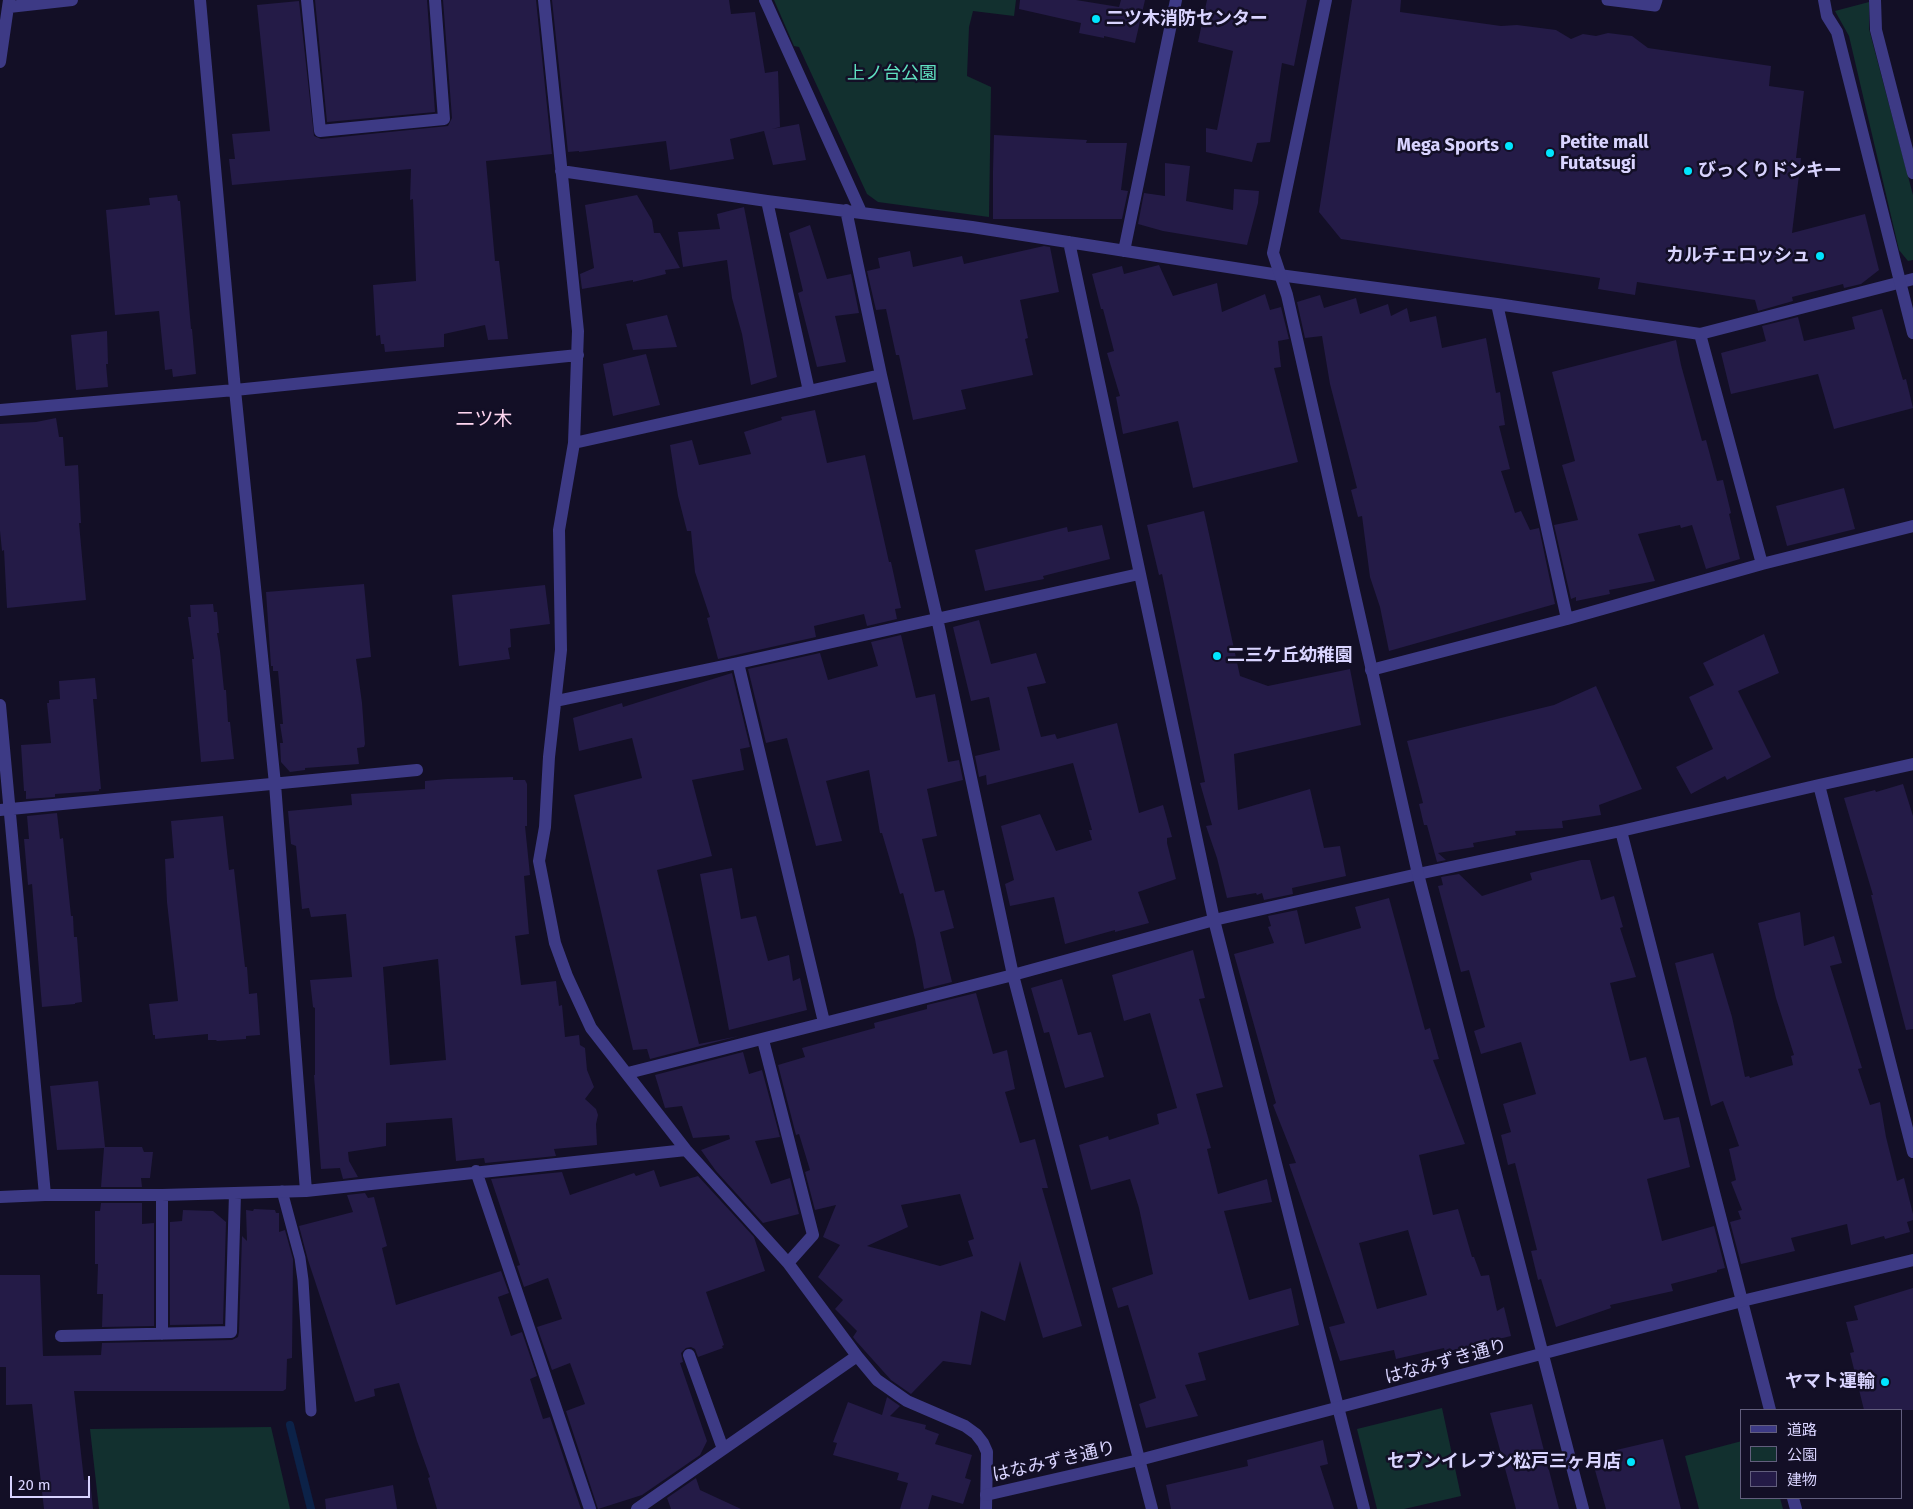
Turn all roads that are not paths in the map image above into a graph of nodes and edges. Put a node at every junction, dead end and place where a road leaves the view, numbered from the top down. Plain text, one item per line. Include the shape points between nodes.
1 (72, 0) edge
2 (200, 0) edge
3 (307, 0) edge
4 (435, 0) edge
5 (544, 0) edge
6 (765, 0) edge
7 (1176, 0) edge
8 (1326, 0) edge
9 (1607, 0) edge
10 (1657, 0) edge
11 (1824, 0) edge
12 (1875, 0) edge
13 (6, 4) edge
14 (0, 62) edge
15 (561, 171) junction
16 (1913, 173) edge
17 (767, 201) junction
18 (846, 210) junction
19 (861, 212) junction
20 (1069, 242) junction
21 (1124, 252) junction
22 (1279, 275) junction
23 (1913, 278) edge
24 (1900, 282) junction
25 (1497, 304) junction
26 (1913, 333) edge
27 (1700, 334) junction
28 (578, 355) junction
29 (881, 375) junction
30 (235, 390) junction
31 (809, 391) junction
32 (0, 410) edge
33 (574, 442) junction
34 (1913, 526) edge
35 (1762, 564) junction
36 (1138, 574) junction
37 (937, 618) junction
38 (1567, 619) junction
39 (738, 663) junction
40 (1370, 670) junction
41 (556, 701) junction
42 (0, 705) edge
43 (1913, 764) edge
44 (417, 770) dead end
45 (275, 784) junction
46 (1819, 785) junction
47 (5, 810) edge
48 (1620, 832) junction
49 (1418, 874) junction
50 (1214, 920) junction
51 (1013, 974) junction
52 (824, 1022) junction
53 (763, 1040) junction
54 (628, 1073) junction
55 (686, 1150) junction
56 (1913, 1152) edge
57 (476, 1171) junction
58 (282, 1191) junction
59 (306, 1191) junction
60 (235, 1193) junction
61 (45, 1195) junction
62 (162, 1195) junction
63 (0, 1197) edge
64 (1913, 1260) edge
65 (788, 1263) junction
66 (1742, 1301) junction
67 (162, 1334) junction
68 (61, 1336) dead end
69 (1543, 1354) junction
70 (689, 1355) dead end
71 (857, 1356) junction
72 (1339, 1408) junction
73 (1770, 1409) edge
74 (311, 1411) dead end
75 (723, 1449) junction
76 (1139, 1460) junction
77 (986, 1495) junction
78 (590, 1509) edge
79 (638, 1509) edge
80 (986, 1509) edge
81 (1152, 1509) edge
82 (1364, 1509) edge
83 (1583, 1509) edge

1 - 13 street
2 - 30 street
3 - 4 street via 320,131 444,119
5 - 15 street
6 - 19 street
7 - 21 street
8 - 22 street via 1273,253
9 - 10 lane via 1655,6
11 - 24 street via 1827,16 1837,32
12 - 16 street via 1876,30
13 - 14 street
15 - 17 street
15 - 28 street
17 - 18 street
17 - 31 street
18 - 19 street
18 - 29 street
19 - 20 street
20 - 21 street
20 - 36 street
21 - 22 street
22 - 25 street
22 - 40 street via 1287,295
23 - 24 street
24 - 26 street
24 - 27 street
25 - 27 street
25 - 38 street
27 - 35 street
28 - 30 street
28 - 33 street
29 - 31 street
29 - 37 street
30 - 32 street
30 - 45 street
31 - 33 street
33 - 41 street via 559,530 561,650
34 - 35 street
35 - 38 street
36 - 37 street
36 - 50 street
37 - 39 street
37 - 51 street
38 - 40 street
39 - 41 street
39 - 52 street
40 - 49 street
41 - 54 street via 539,861 555,943 567,976 591,1028
42 - 47 street
43 - 46 street
44 - 45 street
45 - 47 street
45 - 59 street
46 - 48 street
46 - 56 street
47 - 61 street
48 - 49 street
48 - 66 street
49 - 50 street
49 - 69 street
50 - 51 street
50 - 72 street
51 - 52 street
51 - 76 street
52 - 53 street
53 - 54 street
53 - 65 street via 813,1236
54 - 55 street
55 - 57 street
55 - 65 street
57 - 59 street
57 - 78 street
58 - 59 street
58 - 60 street
58 - 74 lane via 303,1280
60 - 62 street
60 - 67 street via 232,1332
61 - 62 street
61 - 63 street
62 - 67 street
64 - 66 street, はなみずき通り
65 - 71 street
66 - 69 street, はなみずき通り
66 - 73 street
67 - 68 street
69 - 72 street, はなみずき通り
69 - 83 street
70 - 75 street
71 - 75 street
71 - 77 street via 877,1380 907,1401 976,1434 987,1452
72 - 76 street, はなみずき通り
72 - 82 street
75 - 79 street
76 - 77 street, はなみずき通り
76 - 81 street
77 - 80 street

